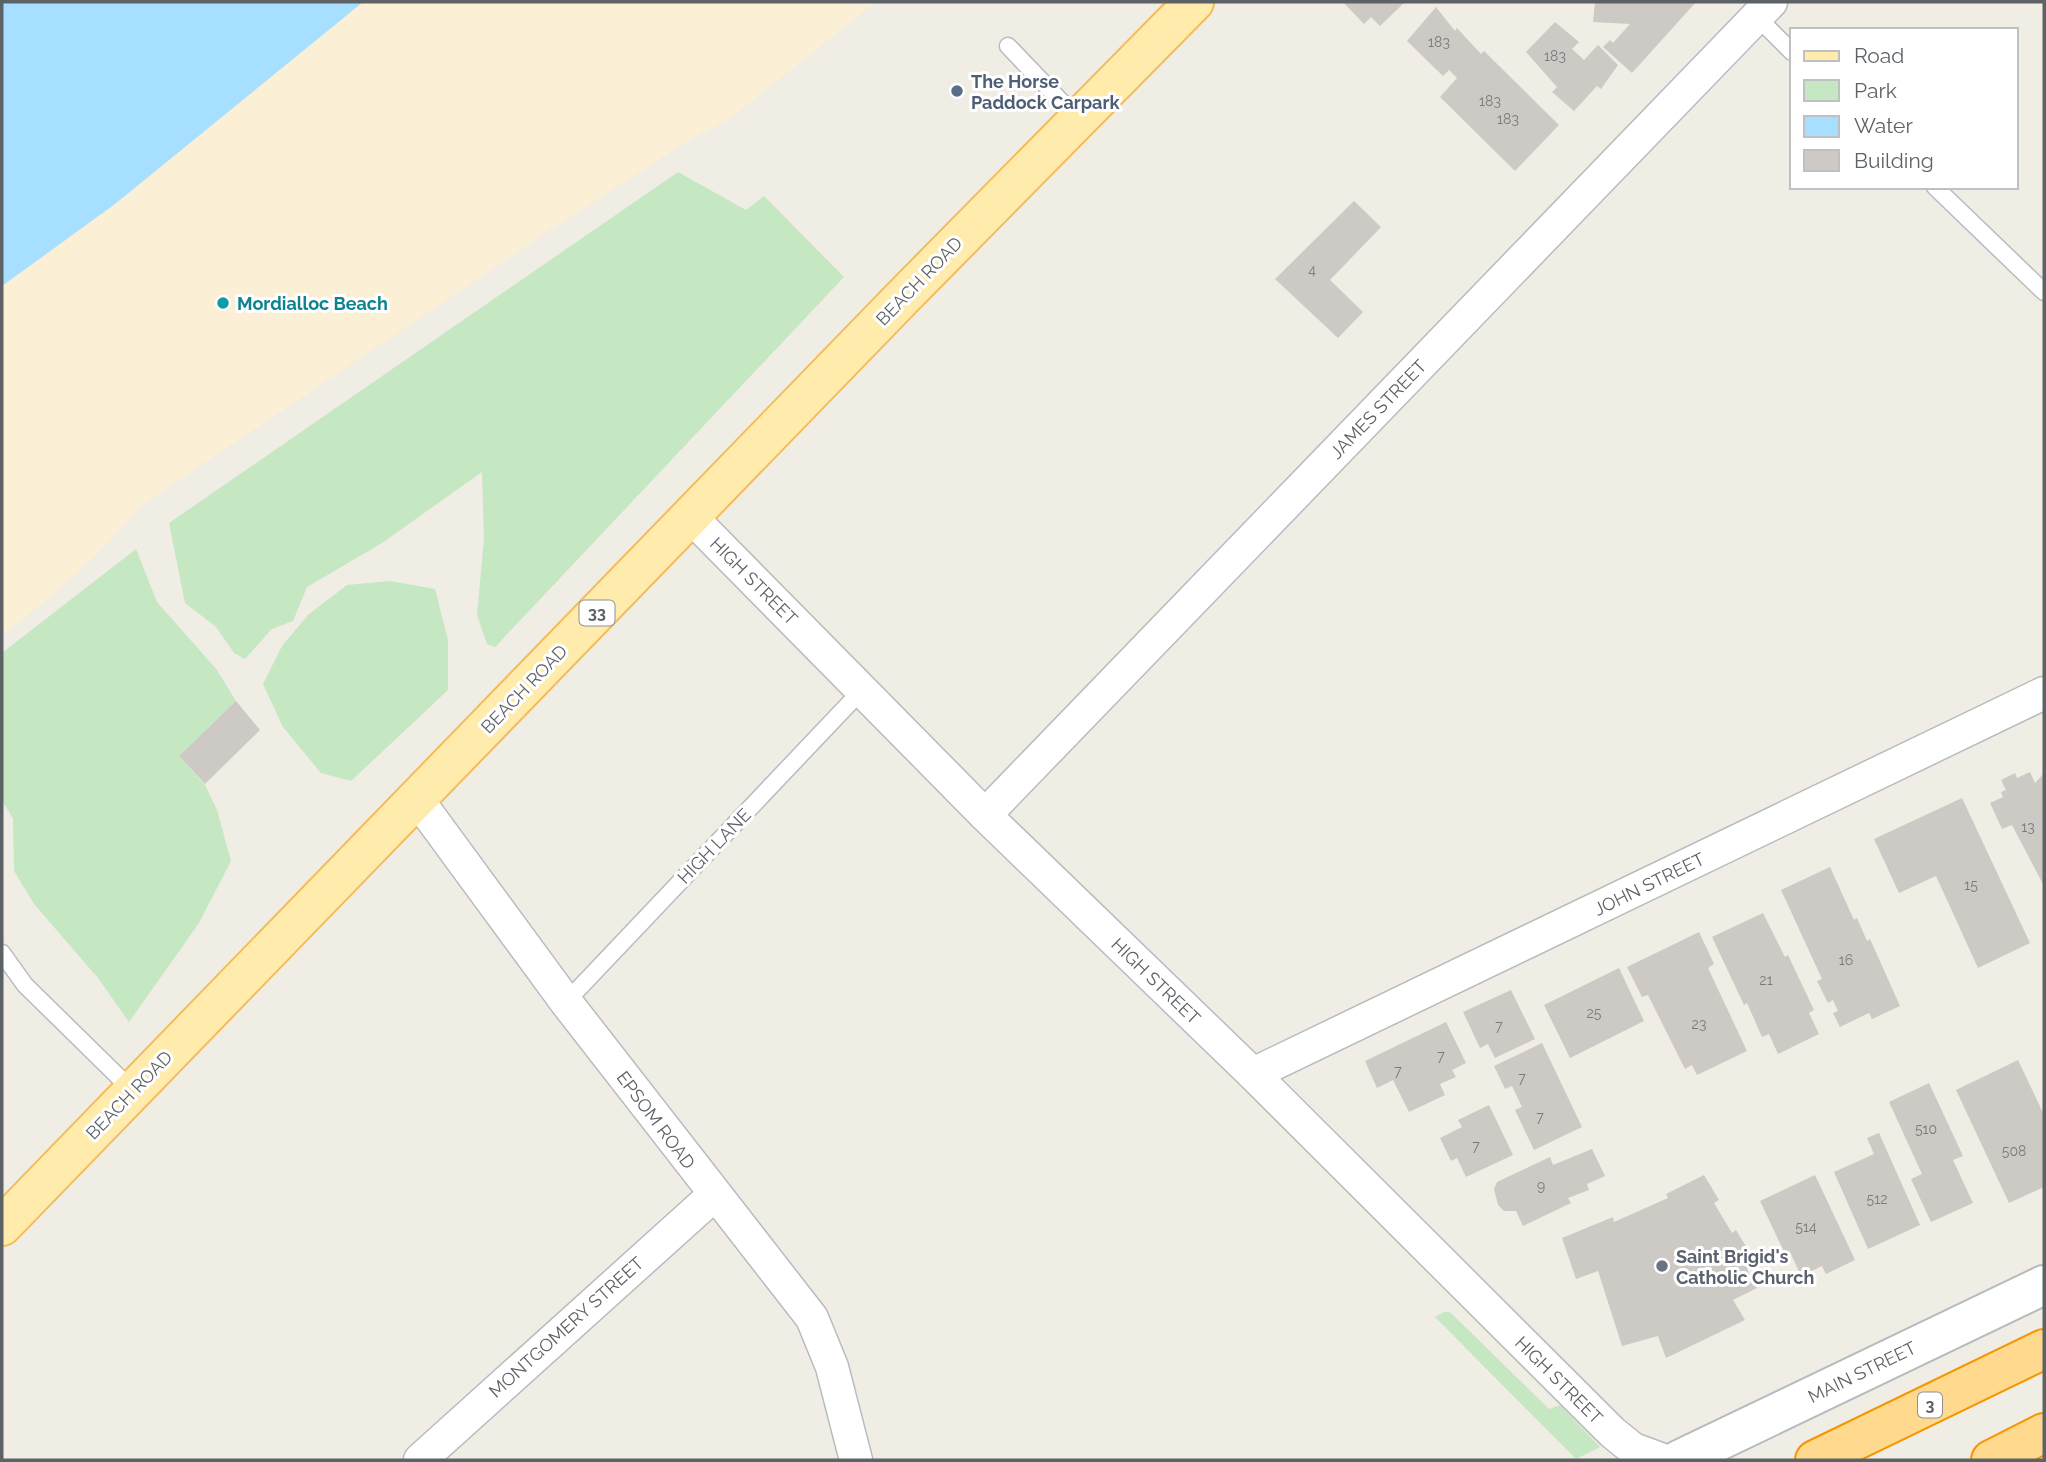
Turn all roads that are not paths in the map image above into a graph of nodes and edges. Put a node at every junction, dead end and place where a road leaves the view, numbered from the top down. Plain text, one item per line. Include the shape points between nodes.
1 (1194, 2) edge
2 (1764, 10) edge
3 (1008, 46) dead end
4 (1790, 49) edge
5 (1077, 119) junction
6 (1937, 189) edge
7 (2044, 292) edge
8 (691, 517) junction
9 (862, 690) junction
10 (2044, 693) edge
11 (417, 799) junction
12 (985, 815) junction
13 (2, 953) edge
14 (566, 1002) junction
15 (1253, 1074) junction
16 (133, 1091) junction
17 (713, 1195) junction
18 (2, 1226) edge
19 (2044, 1285) edge
20 (2044, 1349) edge
21 (2044, 1433) edge
22 (1628, 1452) edge
23 (420, 1460) edge
24 (856, 1460) edge
25 (1663, 1460) edge
26 (1679, 1460) edge
27 (1815, 1460) edge
28 (1991, 1460) edge

1 - 5 main road, BEACH ROAD / 33
2 - 4 lane
2 - 12 street, JAMES STREET
3 - 5 lane
5 - 8 main road, BEACH ROAD / 33
6 - 7 lane
8 - 9 street, HIGH STREET
8 - 11 main road, BEACH ROAD / 33
9 - 12 street, HIGH STREET
9 - 14 lane, HIGH LANE
10 - 15 street, JOHN STREET
11 - 14 street, EPSOM ROAD
11 - 16 main road, BEACH ROAD / 33
12 - 15 street, HIGH STREET
13 - 16 lane via 25,985
14 - 17 street, EPSOM ROAD
15 - 22 street, HIGH STREET
16 - 18 main road, BEACH ROAD / 33
17 - 23 street, MONTGOMERY STREET
17 - 24 street, EPSOM ROAD via 811,1318 832,1367
19 - 26 street, MAIN STREET
20 - 27 highway, 3
21 - 28 highway
22 - 25 street, HIGH STREET

